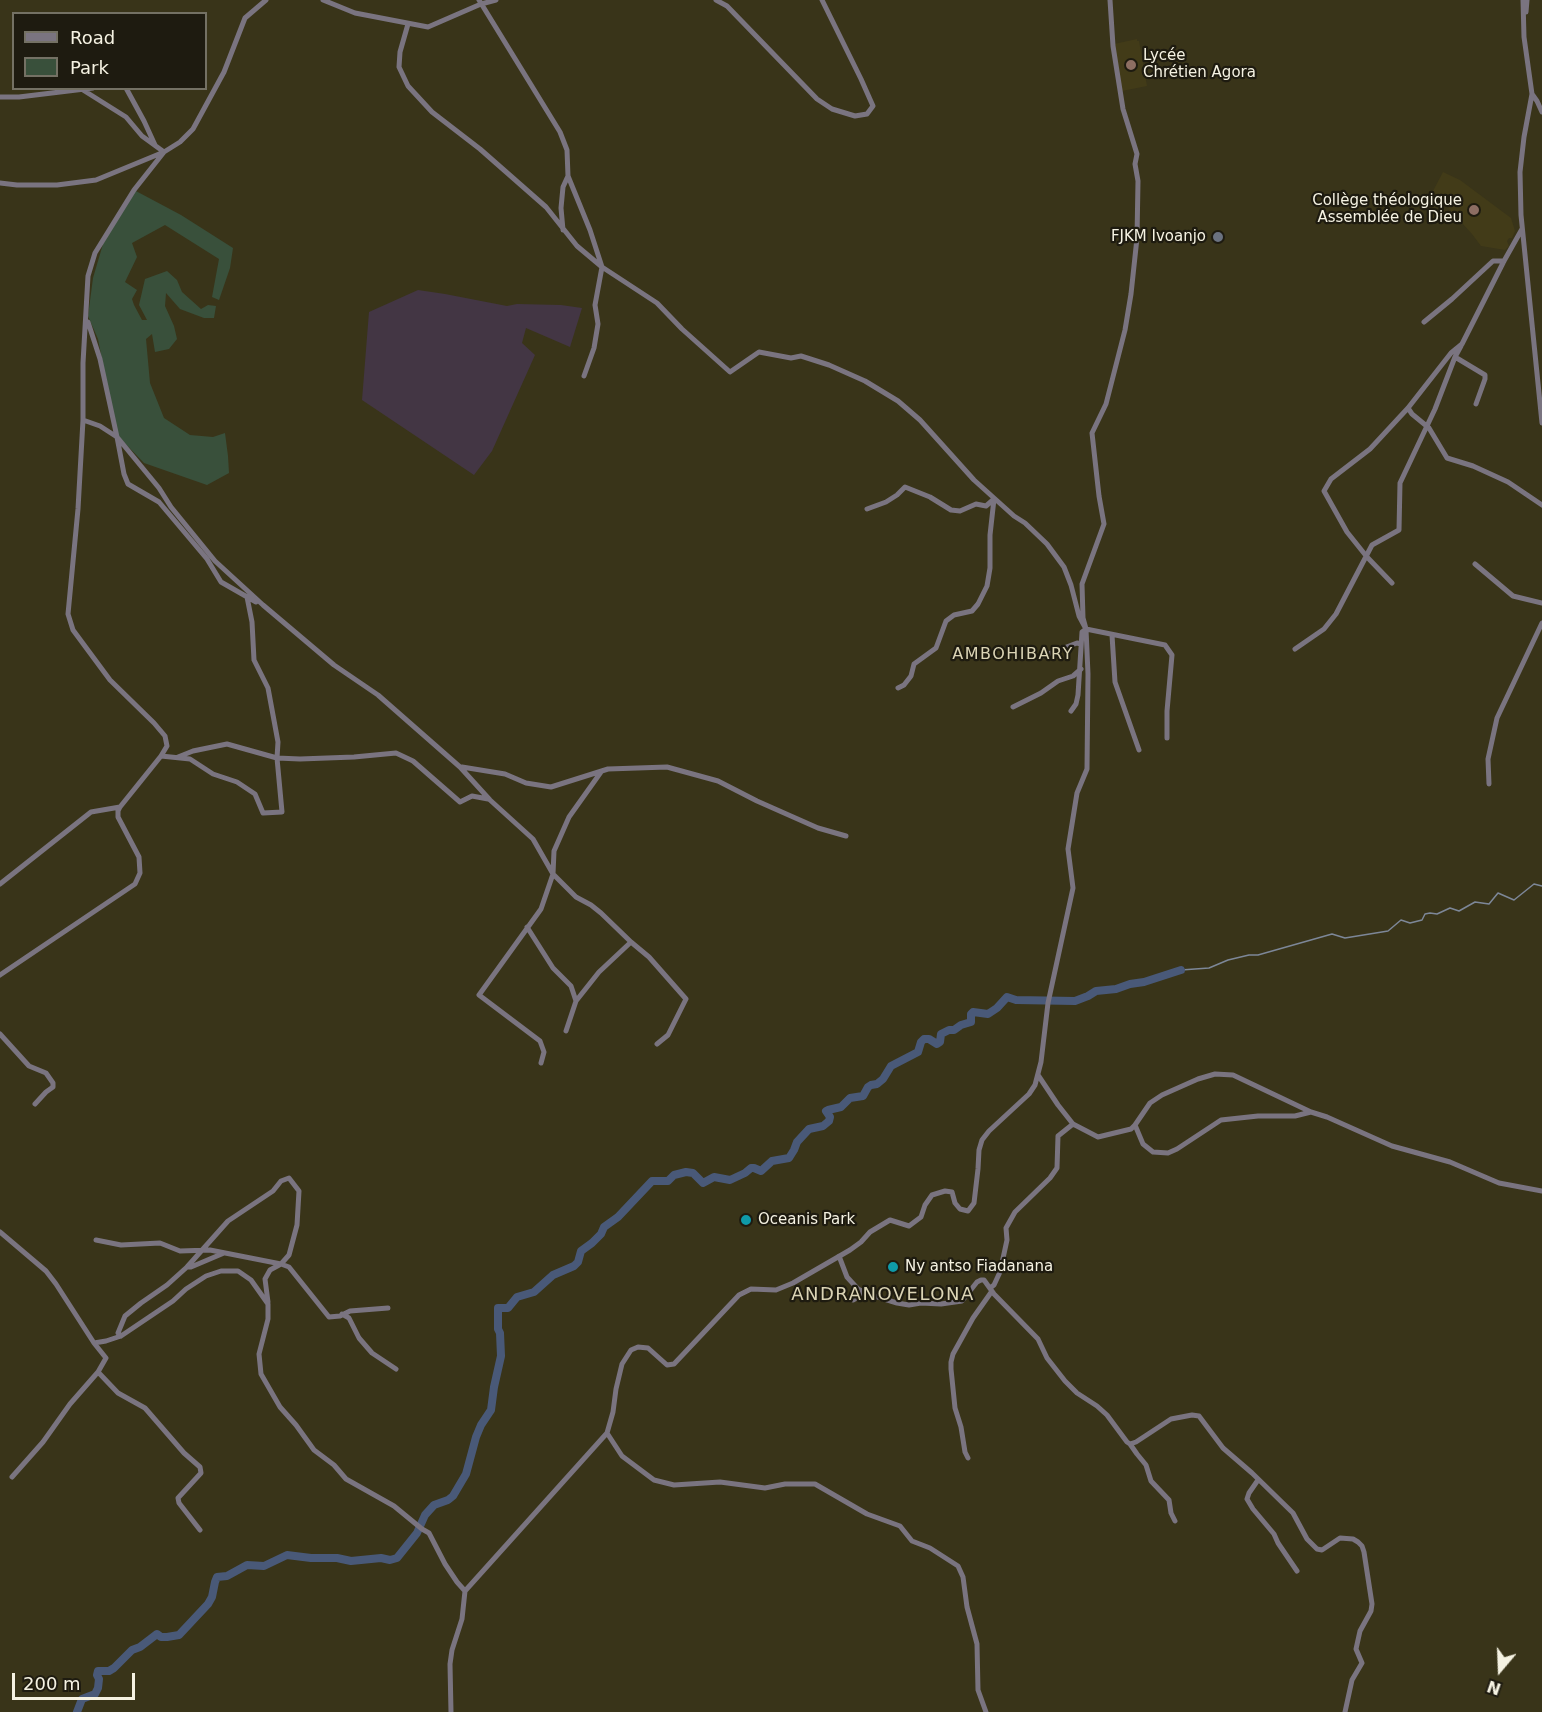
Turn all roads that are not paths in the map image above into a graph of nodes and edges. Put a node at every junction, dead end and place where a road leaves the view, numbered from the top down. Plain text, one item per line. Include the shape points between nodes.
1 (266, 0) edge
2 (323, 0) edge
3 (496, 0) edge
4 (716, 0) edge
5 (822, 0) edge
6 (1110, 0) edge
7 (1525, 0) edge
8 (480, 2) edge
9 (408, 24) junction
10 (83, 90) joint
11 (127, 90) edge
12 (1532, 94) junction
13 (0, 97) edge
14 (1542, 112) edge
15 (156, 146) junction
16 (164, 153) junction
17 (568, 176) junction
18 (0, 183) edge
19 (1522, 229) junction
20 (563, 230) junction
21 (1504, 261) junction
22 (602, 267) junction
23 (86, 318) junction
24 (1424, 322) dead end
25 (1462, 344) junction
26 (1455, 357) junction
27 (584, 376) dead end
28 (1476, 404) dead end
29 (1408, 408) junction
30 (83, 420) junction
31 (1542, 423) edge
32 (1427, 426) junction
33 (117, 437) junction
34 (994, 499) junction
35 (1542, 505) edge
36 (867, 509) dead end
37 (1366, 557) junction
38 (1475, 564) dead end
39 (1392, 583) dead end
40 (247, 597) junction
41 (1542, 603) edge
42 (263, 605) junction
43 (1542, 623) edge
44 (1086, 629) junction
45 (1112, 635) junction
46 (1081, 644) junction
47 (1295, 650) dead end
48 (1043, 656) dead end
49 (1081, 669) junction
50 (898, 688) dead end
51 (1013, 707) dead end
52 (1071, 711) dead end
53 (1167, 738) dead end
54 (1139, 750) dead end
55 (161, 756) junction
56 (177, 757) junction
57 (278, 758) junction
58 (460, 766) junction
59 (601, 772) junction
60 (1489, 784) dead end
61 (490, 800) junction
62 (120, 807) junction
63 (846, 836) dead end
64 (553, 874) junction
65 (0, 884) edge
66 (527, 927) junction
67 (631, 942) junction
68 (0, 975) edge
69 (576, 1001) junction
70 (566, 1031) dead end
71 (0, 1034) edge
72 (657, 1044) dead end
73 (541, 1063) dead end
74 (1038, 1075) junction
75 (35, 1104) dead end
76 (1311, 1112) junction
77 (1073, 1124) junction
78 (1135, 1125) junction
79 (1542, 1191) edge
80 (0, 1232) edge
81 (96, 1240) dead end
82 (200, 1251) junction
83 (225, 1252) junction
84 (839, 1256) junction
85 (281, 1264) junction
86 (187, 1267) junction
87 (991, 1290) junction
88 (865, 1293) junction
89 (853, 1300) dead end
90 (268, 1304) junction
91 (388, 1308) dead end
92 (342, 1314) junction
93 (121, 1336) junction
94 (94, 1343) junction
95 (396, 1369) dead end
96 (98, 1372) junction
97 (607, 1433) junction
98 (1130, 1444) junction
99 (968, 1458) dead end
100 (12, 1477) dead end
101 (1258, 1479) junction
102 (1174, 1521) dead end
103 (200, 1530) dead end
104 (1297, 1571) dead end
105 (465, 1591) junction
106 (451, 1712) edge
107 (986, 1712) edge
108 (1345, 1712) edge

1 - 16 street via 245,18 224,72 193,129
2 - 9 street via 355,13
3 - 8 street
4 - 5 street via 727,6 817,99 832,109 855,116 867,114 873,106
6 - 44 street via 1123,109 1137,154 1137,238 1125,330 1106,404 1092,433 1104,524 1082,584
7 - 12 street via 1524,28
8 - 9 street via 428,27
8 - 17 street via 560,132 567,150
9 - 20 street via 399,67 408,86 432,112 546,207
10 - 13 street
10 - 15 street via 126,117
11 - 15 street
12 - 14 street
12 - 19 street via 1520,172
15 - 16 street
16 - 18 street via 96,180 57,185
16 - 23 street via 134,190 95,253 88,276
17 - 20 street via 561,208
17 - 22 street
19 - 21 street
19 - 31 street
20 - 22 street
21 - 24 street via 1493,261
21 - 25 street
22 - 27 street via 595,305 598,324
22 - 34 street via 657,303 730,372 759,352 801,356 865,381 920,420
23 - 30 street
23 - 33 street via 100,359
25 - 26 street
25 - 29 street
26 - 28 street via 1485,375
26 - 32 street
29 - 32 street
29 - 37 street via 1323,491
30 - 33 street
30 - 55 street via 68,614 73,630 110,680 165,736 167,746
32 - 35 street via 1447,458 1508,482
32 - 37 street via 1400,483 1399,530 1372,545
33 - 40 street via 128,484 159,502 207,558 222,582
33 - 42 street via 215,561
34 - 36 street via 986,506 976,504 960,511 951,510 905,487 886,502
34 - 44 street via 1047,544 1064,567 1078,616
34 - 50 street via 990,568 978,604 972,611 946,621 936,648 914,664 911,676
37 - 39 street
37 - 47 street via 1336,614 1324,629
38 - 41 street via 1513,596
40 - 42 street
40 - 57 street via 254,660 268,688
42 - 58 street via 334,665 378,695
43 - 60 street via 1497,718 1488,759
44 - 45 street
44 - 46 street
44 - 74 street via 1087,769 1077,793 1068,849 1073,888 1048,1000
45 - 53 street via 1165,645 1172,655
45 - 54 street via 1115,682
46 - 48 street
46 - 49 street
49 - 51 street
49 - 52 street via 1076,705
55 - 56 street
55 - 62 street
56 - 57 street via 227,744
56 - 57 street via 190,759 213,774 237,782 255,794 263,813 282,812
57 - 61 street via 396,753 413,761 460,802 472,796
58 - 59 street via 551,787
58 - 61 street
59 - 63 street via 667,767 718,781 818,828
59 - 64 street via 569,817 554,851
61 - 64 street via 533,838
62 - 65 street via 91,812
62 - 68 street via 118,818 139,857 140,873 135,884
64 - 66 street via 541,909
64 - 67 street
66 - 69 street via 553,968 571,986
66 - 73 street via 479,995 540,1041 544,1052
67 - 69 street
67 - 72 street via 686,999 668,1035
69 - 70 street
71 - 75 street via 28,1066 46,1073 53,1083
74 - 77 street
74 - 84 street via 1029,1094 982,1140 974,1203 968,1210 960,1209 952,1192 932,1195 921,1217 909,1226 890,1220
76 - 78 street via 1221,1120 1168,1153 1153,1152 1143,1144
76 - 78 street via 1233,1075 1215,1074 1162,1095 1150,1103
76 - 79 street via 1392,1146 1450,1162 1499,1183
77 - 78 street via 1098,1137
77 - 87 street via 1058,1136 1057,1168 1050,1179 1015,1212 1006,1228 1002,1264
80 - 94 street via 46,1271
81 - 82 street via 121,1245 160,1243 180,1251
82 - 83 street
82 - 85 street via 228,1221 289,1178 300,1191 299,1206 289,1255
82 - 86 street
83 - 85 street
83 - 86 street
84 - 88 street via 847,1277
84 - 97 street via 776,1290 751,1289 739,1295 674,1364 667,1365 648,1348 631,1350 622,1364
85 - 90 street via 270,1270 265,1279
85 - 92 street via 289,1267 329,1317
86 - 93 street via 125,1316 118,1333
87 - 88 street via 981,1280 964,1299 909,1305
87 - 98 street via 1038,1339 1065,1381 1102,1410
87 - 99 street via 951,1362 955,1408
88 - 89 street
90 - 93 street via 251,1280 238,1271 221,1271 186,1289
90 - 105 street via 259,1354 261,1374 279,1407 314,1450 346,1479 394,1506 429,1533
91 - 92 street
92 - 95 street via 349,1318 372,1353
93 - 94 street
94 - 96 street via 106,1358
96 - 100 street
96 - 103 street via 118,1393 145,1408 200,1467 201,1473 178,1498
97 - 105 street
97 - 107 street via 622,1456 654,1480 674,1485 720,1482 765,1488 815,1484 867,1514 900,1526 912,1541 958,1566 977,1644 978,1690
98 - 101 street via 1171,1419 1199,1416 1223,1448
98 - 102 street via 1146,1465 1151,1480 1169,1500
101 - 104 street via 1247,1499
101 - 108 street via 1293,1513 1317,1549 1322,1550 1340,1538 1353,1539 1362,1546 1372,1604 1360,1631 1356,1649 1362,1663 1352,1680
105 - 106 street via 450,1664

